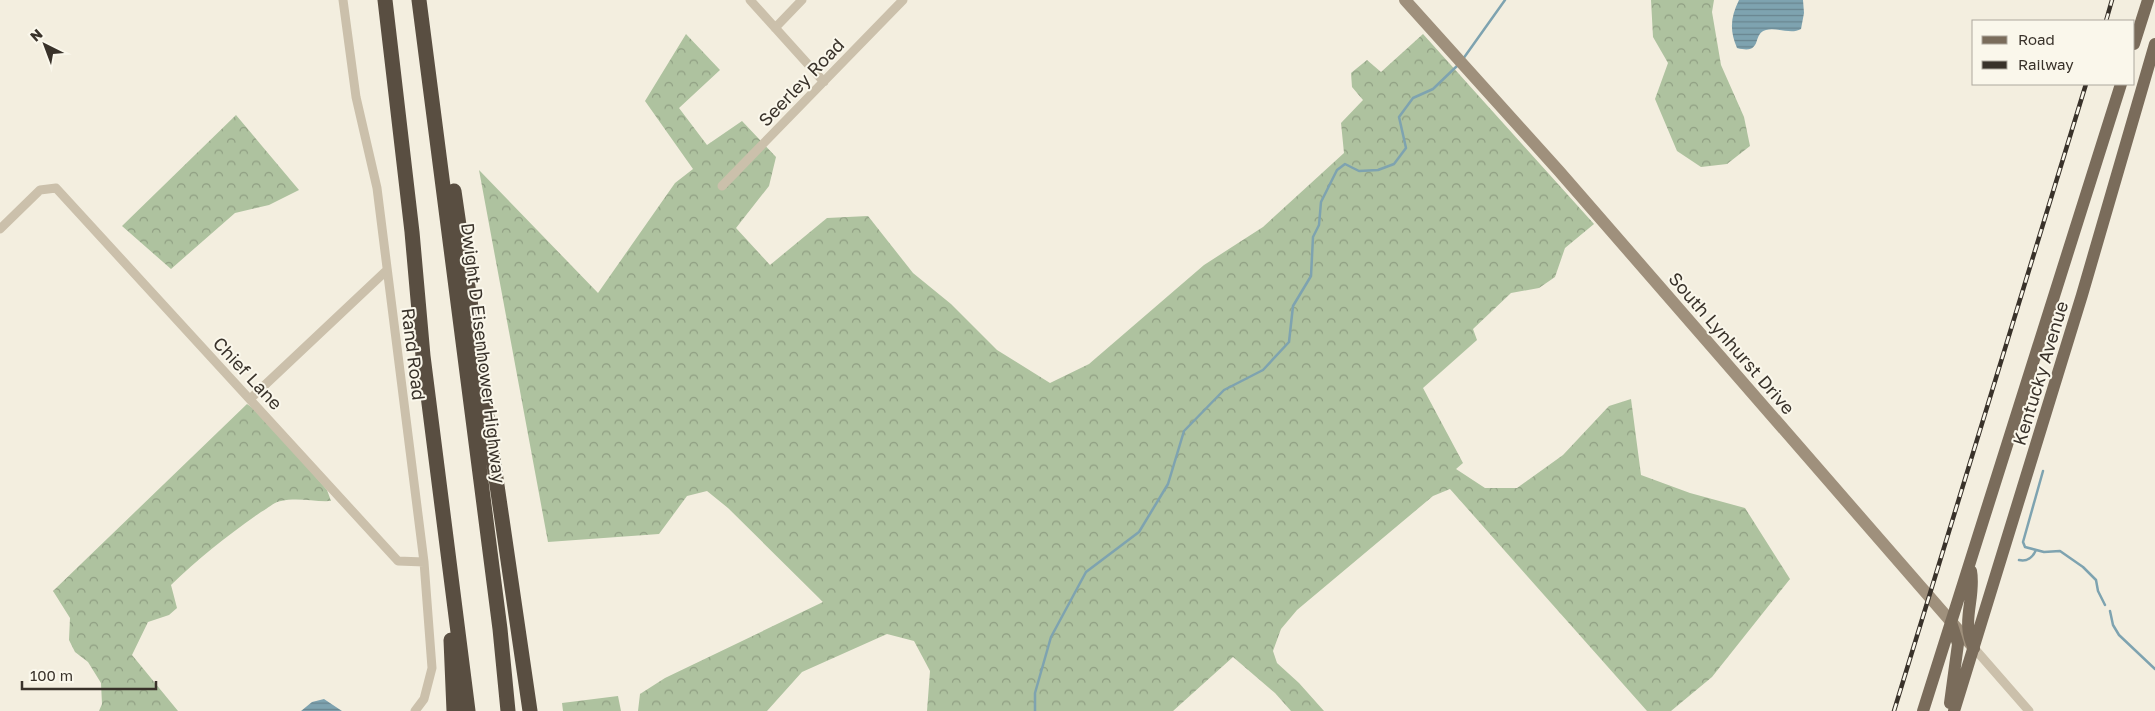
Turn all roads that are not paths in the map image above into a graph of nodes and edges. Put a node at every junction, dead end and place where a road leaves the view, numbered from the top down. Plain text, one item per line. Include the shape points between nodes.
1 (343, 0) edge
2 (385, 0) edge
3 (419, 0) edge
4 (750, 0) edge
5 (802, 0) edge
6 (903, 0) edge
7 (1405, 0) edge
8 (2148, 0) edge
9 (775, 28) junction
10 (2135, 41) edge
11 (2155, 44) edge
12 (426, 52) junction
13 (824, 82) junction
14 (2121, 85) edge
15 (722, 186) dead end
16 (0, 229) edge
17 (387, 270) junction
18 (250, 399) junction
19 (447, 549) junction
20 (424, 562) junction
21 (1969, 563) junction
22 (1951, 622) junction
23 (1974, 648) junction
24 (415, 711) edge
25 (454, 711) edge
26 (468, 711) edge
27 (508, 711) edge
28 (530, 711) edge
29 (1923, 711) edge
30 (1954, 711) edge
31 (2030, 711) edge

1 - 17 street, Rand Road via 356,97 376,188
2 - 19 highway
3 - 12 highway, Dwight D Eisenhower Highway
4 - 9 street
5 - 9 street
6 - 13 street, Seerley Road
7 - 22 main road, South Lynhurst Drive via 1671,298
8 - 10 main road
9 - 13 street
11 - 23 main road, Kentucky Avenue
12 - 27 highway, Dwight D Eisenhower Highway
12 - 28 highway via 458,212
13 - 15 street, Seerley Road
14 - 21 main road, Kentucky Avenue
16 - 18 street, Chief Lane via 40,190 56,188
17 - 18 street
17 - 20 street, Rand Road
18 - 20 street, Chief Lane via 398,562
19 - 25 highway
19 - 26 highway
20 - 24 street, Rand Road via 432,668 424,698
21 - 22 main road, Kentucky Avenue
21 - 23 main road via 1972,583 1967,622
22 - 23 main road, South Lynhurst Drive
22 - 29 main road, Kentucky Avenue
22 - 30 main road via 1958,644 1950,701
23 - 30 main road, Kentucky Avenue
23 - 31 street, South Lynhurst Drive

